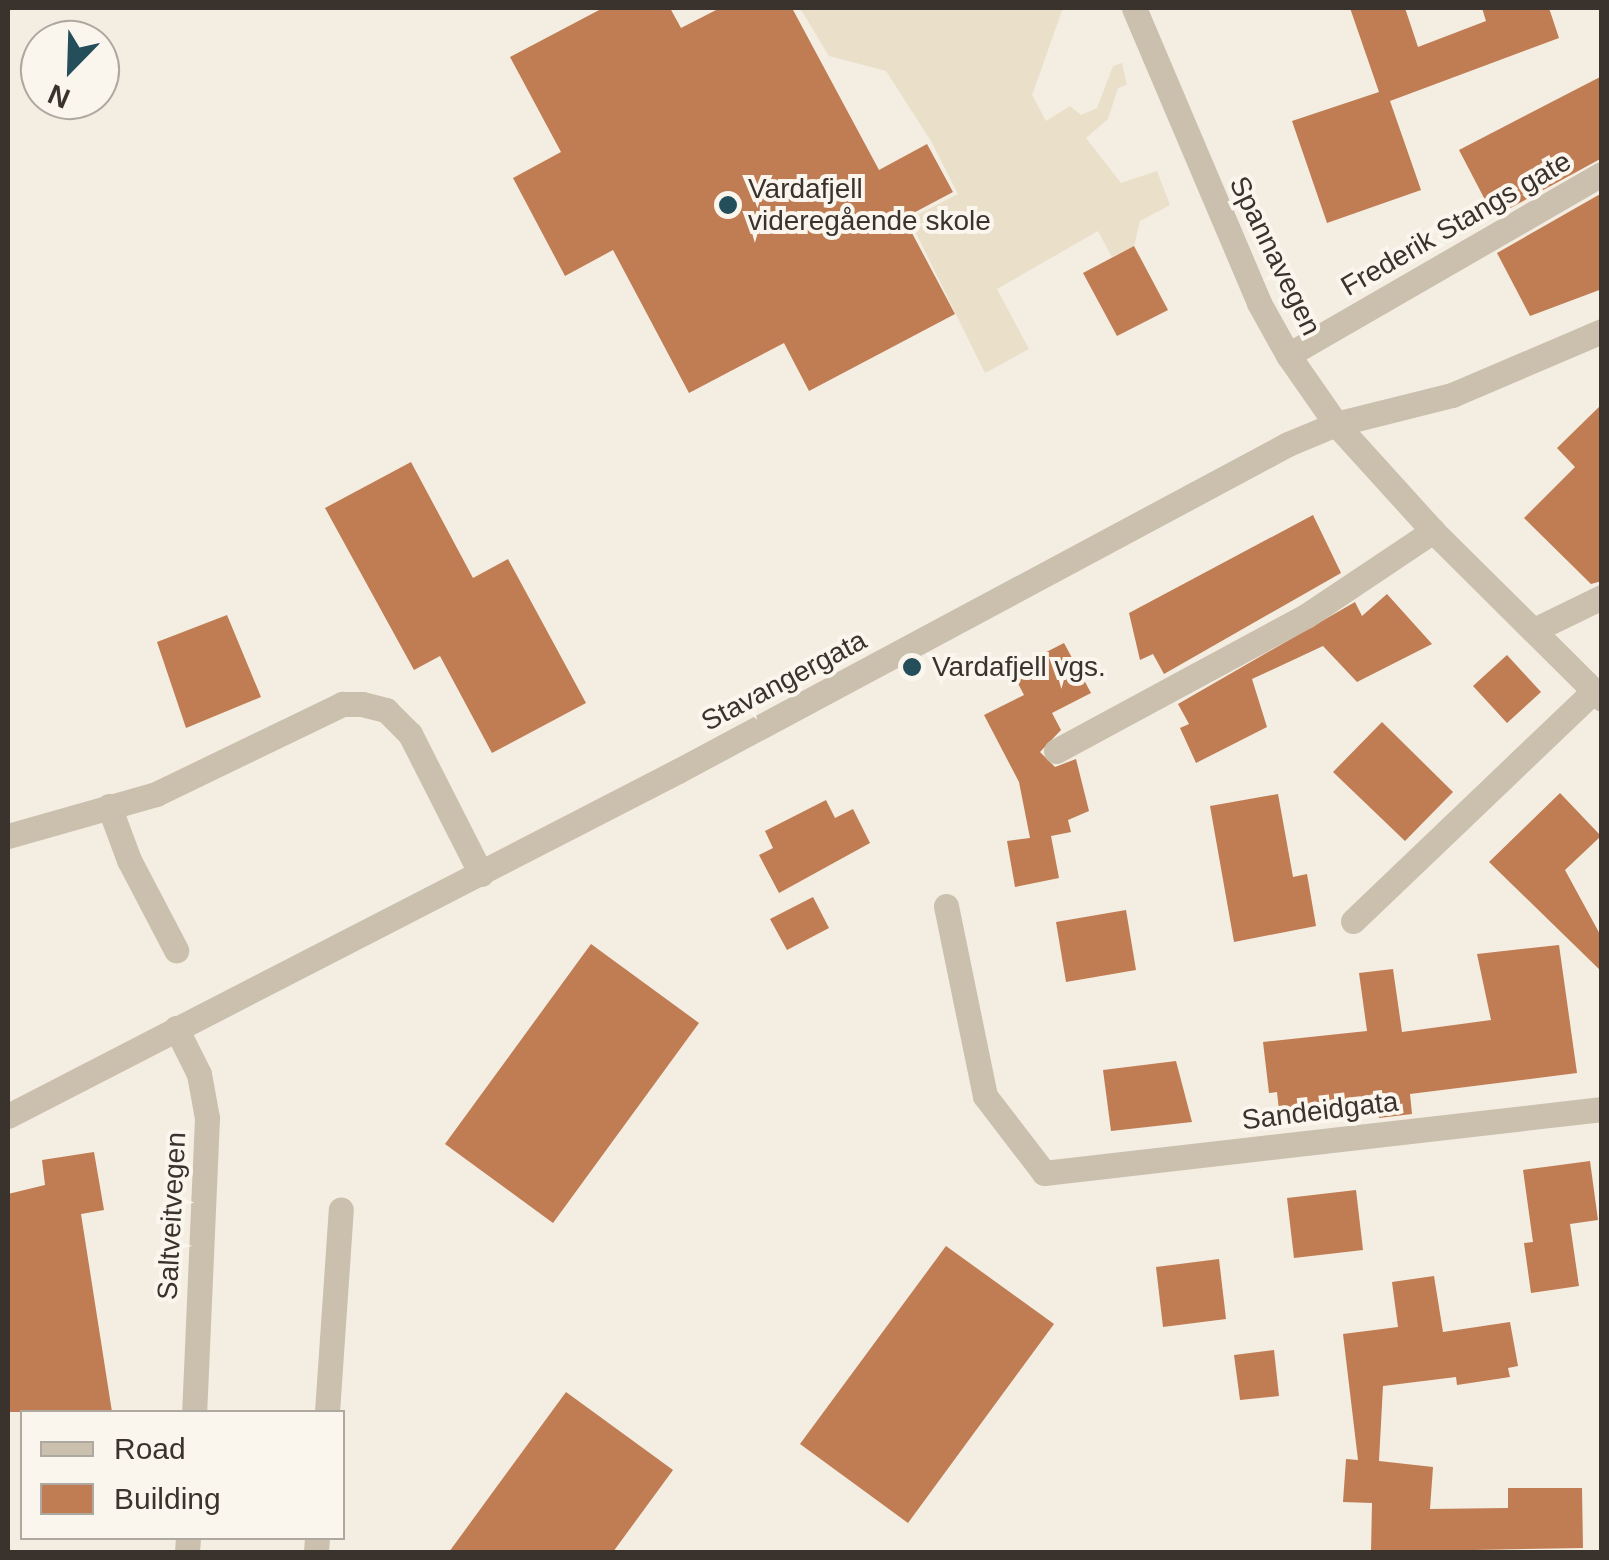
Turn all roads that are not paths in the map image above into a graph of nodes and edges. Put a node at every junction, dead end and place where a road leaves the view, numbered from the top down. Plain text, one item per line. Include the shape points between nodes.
1 (1134, 8) edge
2 (1602, 174) edge
3 (1602, 332) edge
4 (1288, 355) junction
5 (1336, 424) junction
6 (1432, 531) junction
7 (1602, 597) edge
8 (1534, 630) junction
9 (1598, 695) edge
10 (1056, 751) dead end
11 (109, 806) junction
12 (8, 836) edge
13 (482, 874) junction
14 (946, 906) dead end
15 (1353, 922) dead end
16 (176, 950) dead end
17 (176, 1028) junction
18 (1602, 1109) edge
19 (8, 1116) edge
20 (341, 1209) dead end
21 (194, 1410) edge
22 (327, 1410) edge

1 - 4 street, Spannavegen via 1258,303
2 - 4 street, Frederik Stangs gate
3 - 5 street, Stavangergata via 1452,395
4 - 5 street, Spannavegen
5 - 6 street, Spannavegen
5 - 13 street, Stavangergata
6 - 8 street, Spannavegen
6 - 10 street via 1306,616
7 - 8 street
8 - 9 street, Spannavegen
9 - 15 street, Spannavegen
11 - 12 street
11 - 13 street via 211,770 342,704 362,704 386,710 410,734
11 - 16 street via 128,860
13 - 17 street, Stavangergata
14 - 18 street, Sandeidgata via 985,1096 1044,1174
17 - 19 street, Stavangergata
17 - 21 street, Saltveitvegen via 199,1074 207,1118
20 - 22 street

